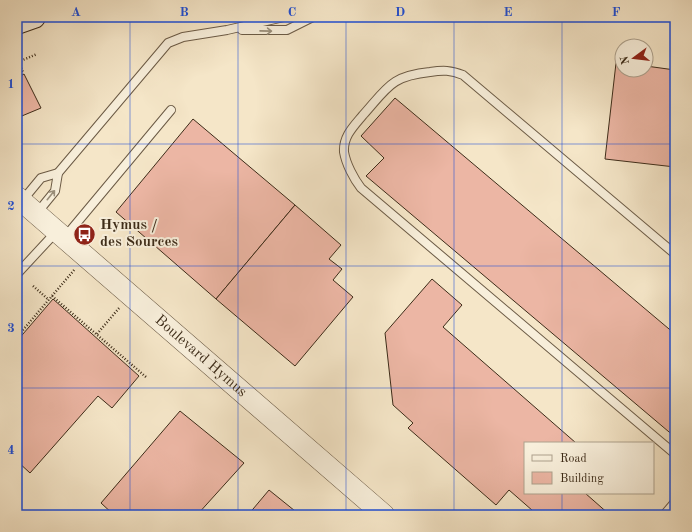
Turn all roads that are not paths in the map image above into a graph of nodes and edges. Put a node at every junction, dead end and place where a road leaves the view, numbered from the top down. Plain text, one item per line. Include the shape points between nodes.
1 (34, 17) edge
2 (284, 17) edge
3 (313, 17) edge
4 (17, 23) edge
5 (227, 30) junction
6 (171, 110) dead end
7 (58, 173) junction
8 (25, 204) edge
9 (60, 235) junction
10 (675, 254) edge
11 (17, 274) edge
12 (675, 454) edge
13 (675, 502) edge
14 (384, 515) edge
15 (664, 515) edge

1 - 4 main road
2 - 5 lane
5 -> 3 lane via 287,30
5 - 7 lane via 183,37 168,43
6 - 9 lane
7 - 8 lane via 41,178
8 -> 7 lane via 55,191
8 - 9 street, Boulevard Hymus
9 - 11 lane
9 - 14 street, Boulevard Hymus
10 - 12 lane via 463,75 453,71 409,74 400,78 388,86 348,133 344,153 355,181 361,188
13 - 15 lane

